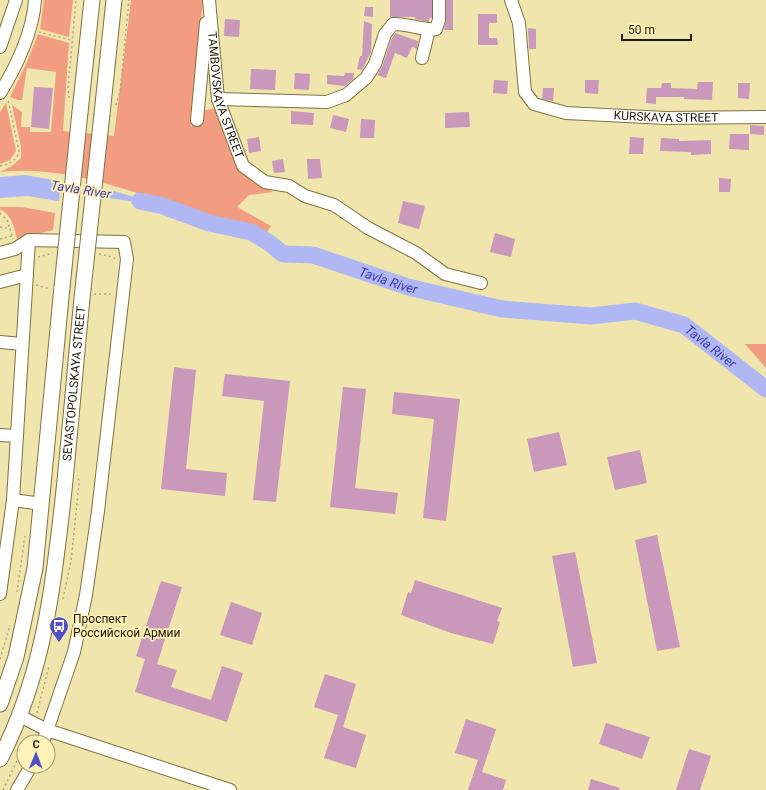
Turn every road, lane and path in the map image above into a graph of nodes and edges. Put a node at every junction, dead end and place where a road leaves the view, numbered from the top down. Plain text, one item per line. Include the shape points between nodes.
1 (16, 0) edge
2 (35, 0) edge
3 (76, 0) edge
4 (92, 0) edge
5 (114, 0) edge
6 (129, 0) edge
7 (209, 0) edge
8 (438, 0) edge
9 (511, 0) edge
10 (429, 29) junction
11 (36, 30) dead end
12 (71, 40) junction
13 (0, 47) edge
14 (422, 58) dead end
15 (2, 89) edge
16 (218, 99) junction
17 (69, 100) dead end
18 (108, 112) junction
19 (766, 117) edge
20 (197, 120) dead end
21 (0, 166) edge
22 (0, 213) edge
23 (10, 230) dead end
24 (12, 236) dead end
25 (0, 239) edge
26 (29, 240) junction
27 (0, 253) edge
28 (30, 279) junction
29 (0, 282) edge
30 (481, 283) dead end
31 (57, 289) junction
32 (88, 291) junction
33 (113, 294) dead end
34 (0, 342) edge
35 (22, 344) junction
36 (0, 435) edge
37 (17, 436) junction
38 (13, 500) junction
39 (42, 504) junction
40 (4, 534) edge
41 (0, 594) edge
42 (0, 704) edge
43 (20, 716) junction
44 (47, 730) junction
45 (46, 734) edge
46 (0, 759) edge
47 (16, 763) edge
48 (26, 774) edge
49 (3, 790) edge
50 (17, 790) edge
51 (230, 790) edge

1 - 13 street
2 - 15 street via 27,36
3 - 12 path
4 - 31 main road, SEVASTOPOLSKAYA STREET, bridge
5 - 18 main road, SEVASTOPOLSKAYA STREET
6 - 18 path via 120,91
7 - 16 street, TAMBOVSKAYA STREET
7 - 20 street
8 - 10 street via 439,20 436,29
9 - 19 street, KURSKAYA STREET via 519,23 525,92 534,104 566,113 666,118
10 - 14 street
10 - 16 street via 403,23 393,24 366,78 346,95 327,102
11 - 12 path
12 - 17 path
15 - 21 path via 19,150 13,161
16 - 30 street, TAMBOVSKAYA STREET via 243,166 265,182 289,186 305,196 334,205 368,228 416,253 445,274
18 - 32 main road, SEVASTOPOLSKAYA STREET, bridge
22 - 23 path via 7,220
24 - 25 path
26 - 27 street via 15,249
26 - 28 street
26 - 44 street via 124,242 127,259 87,587 74,652
28 - 29 street
28 - 31 path
28 - 35 street
31 - 39 main road, SEVASTOPOLSKAYA STREET
32 - 33 path
32 - 43 main road, SEVASTOPOLSKAYA STREET via 48,618
34 - 35 street
35 - 37 street
36 - 37 street
37 - 38 street
38 - 39 street
38 - 40 street
39 - 42 main road, SEVASTOPOLSKAYA STREET via 27,614
40 - 41 street
43 - 44 street
43 - 46 main road, SEVASTOPOLSKAYA STREET
44 - 45 street
44 - 51 street
47 - 49 path
48 - 50 street

